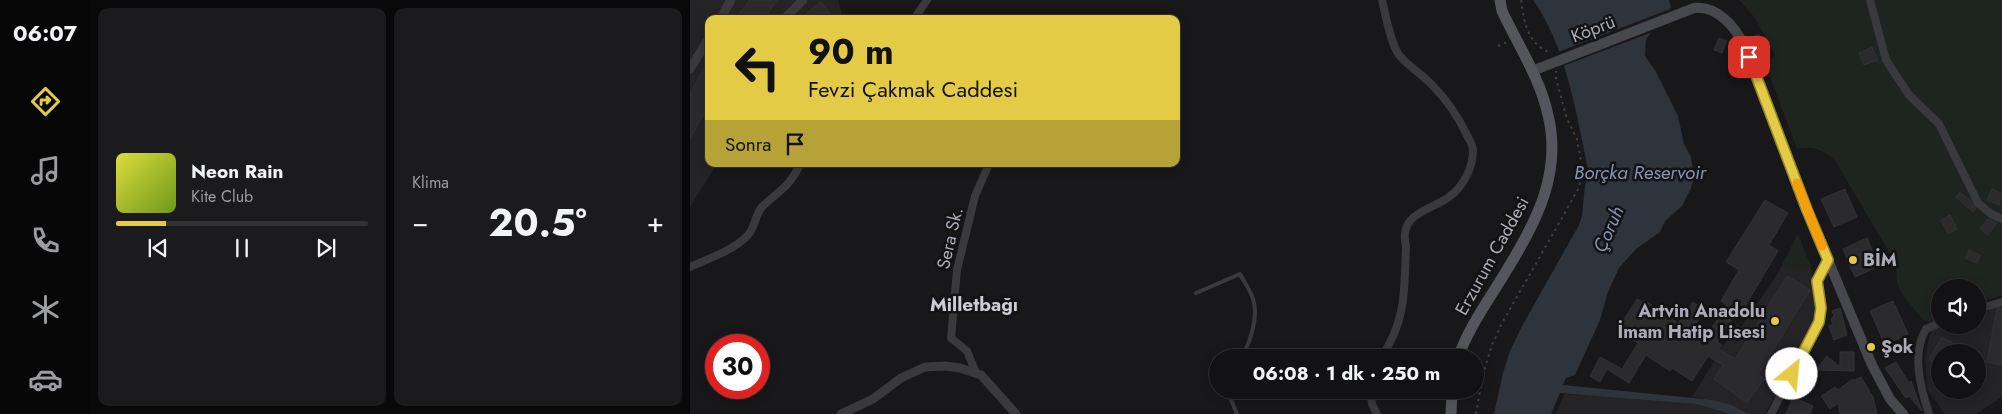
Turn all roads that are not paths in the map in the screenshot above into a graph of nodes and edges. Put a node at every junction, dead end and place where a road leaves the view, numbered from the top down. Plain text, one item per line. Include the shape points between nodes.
1 (731, 0) edge
2 (803, 0) edge
3 (927, 0) edge
4 (1382, 0) edge
5 (1500, 0) edge
6 (1870, 0) edge
7 (1692, 4) edge
8 (722, 15) edge
9 (788, 15) edge
10 (917, 15) edge
11 (705, 45) edge
12 (690, 69) edge
13 (1532, 71) junction
14 (799, 167) edge
15 (989, 167) edge
16 (2002, 219) edge
17 (1828, 260) junction
18 (690, 267) edge
19 (1196, 293) dead end
20 (2002, 302) edge
21 (1986, 307) edge
22 (1931, 327) edge
23 (1246, 349) edge
24 (1387, 349) edge
25 (1462, 349) edge
26 (976, 373) junction
27 (1231, 399) edge
28 (1371, 399) edge
29 (1452, 399) edge
30 (1899, 413) edge
31 (841, 414) edge
32 (1016, 414) edge
33 (1237, 414) edge
34 (1377, 414) edge
35 (1451, 414) edge
36 (1771, 414) edge
37 (1929, 414) edge

1 - 8 street
2 - 9 street
3 - 10 street
4 - 24 street via 1398,54 1433,85 1454,110 1474,149 1462,186 1448,198 1426,208 1407,226 1402,314
5 - 13 main road, Erzurum Caddesi via 1502,11
6 - 16 street via 1886,60 1909,95 1939,124 1978,203
7 - 13 main road, Köprü
7 - 17 main road via 1721,16 1733,26 1744,45
11 - 12 street
13 - 25 main road, Erzurum Caddesi via 1550,123 1552,154 1548,186 1525,240
14 - 18 street via 781,192 760,209 749,234 728,250
15 - 26 street, Sera Sk. via 976,196 957,270 951,338 967,351
17 - 30 main road via 1878,377
17 - 36 street via 1817,281 1821,308 1819,322
19 - 23 lane via 1240,274 1254,300 1251,340
20 - 21 street
22 - 37 street via 1926,329 1919,355 1920,381
26 - 31 street via 945,366 924,367 901,378 873,399
26 - 32 street
27 - 33 lane
28 - 34 street
29 - 35 main road

